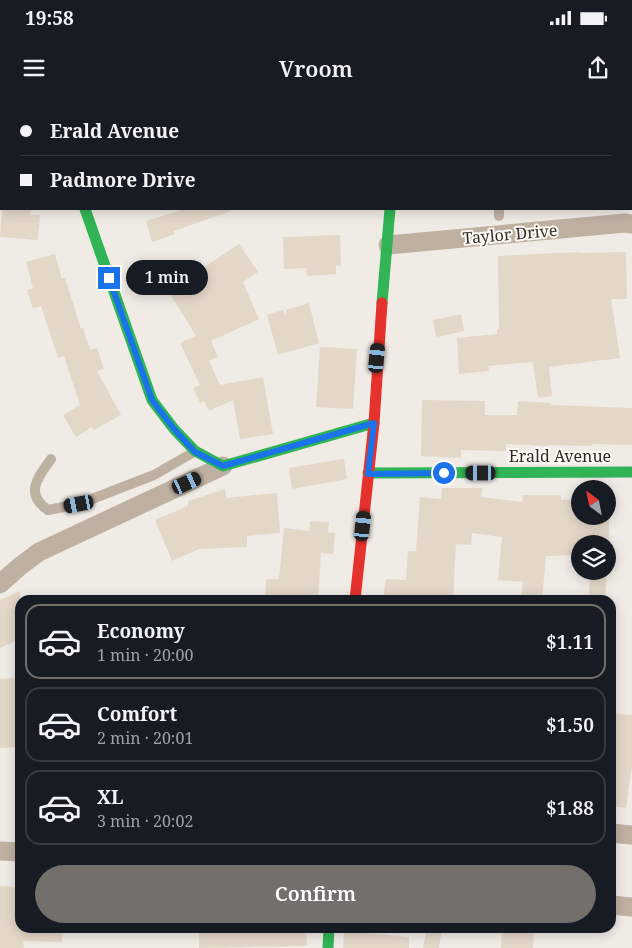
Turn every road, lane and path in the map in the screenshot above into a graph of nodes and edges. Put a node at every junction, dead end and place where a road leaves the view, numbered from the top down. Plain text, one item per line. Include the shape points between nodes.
1 (84, 210) edge
2 (390, 210) edge
3 (632, 224) edge
4 (388, 245) junction
5 (374, 423) junction
6 (195, 452) junction
7 (51, 459) dead end
8 (223, 466) junction
9 (632, 472) edge
10 (368, 474) junction
11 (0, 584) edge
12 (356, 595) edge
13 (616, 833) edge
14 (632, 835) edge
15 (0, 851) edge
16 (15, 852) edge
17 (616, 905) edge
18 (632, 907) edge
19 (329, 933) edge
20 (328, 948) edge

1 - 6 street via 152,400
2 - 4 street
3 - 4 street, Taylor Drive
4 - 5 street
5 - 8 street
5 - 10 street
6 - 7 lane via 154,475 79,504 48,510 36,498 37,479
6 - 8 street
8 - 11 street via 39,552
9 - 10 street, Erald Avenue
10 - 12 street
13 - 14 street
15 - 16 street
17 - 18 street
19 - 20 street

